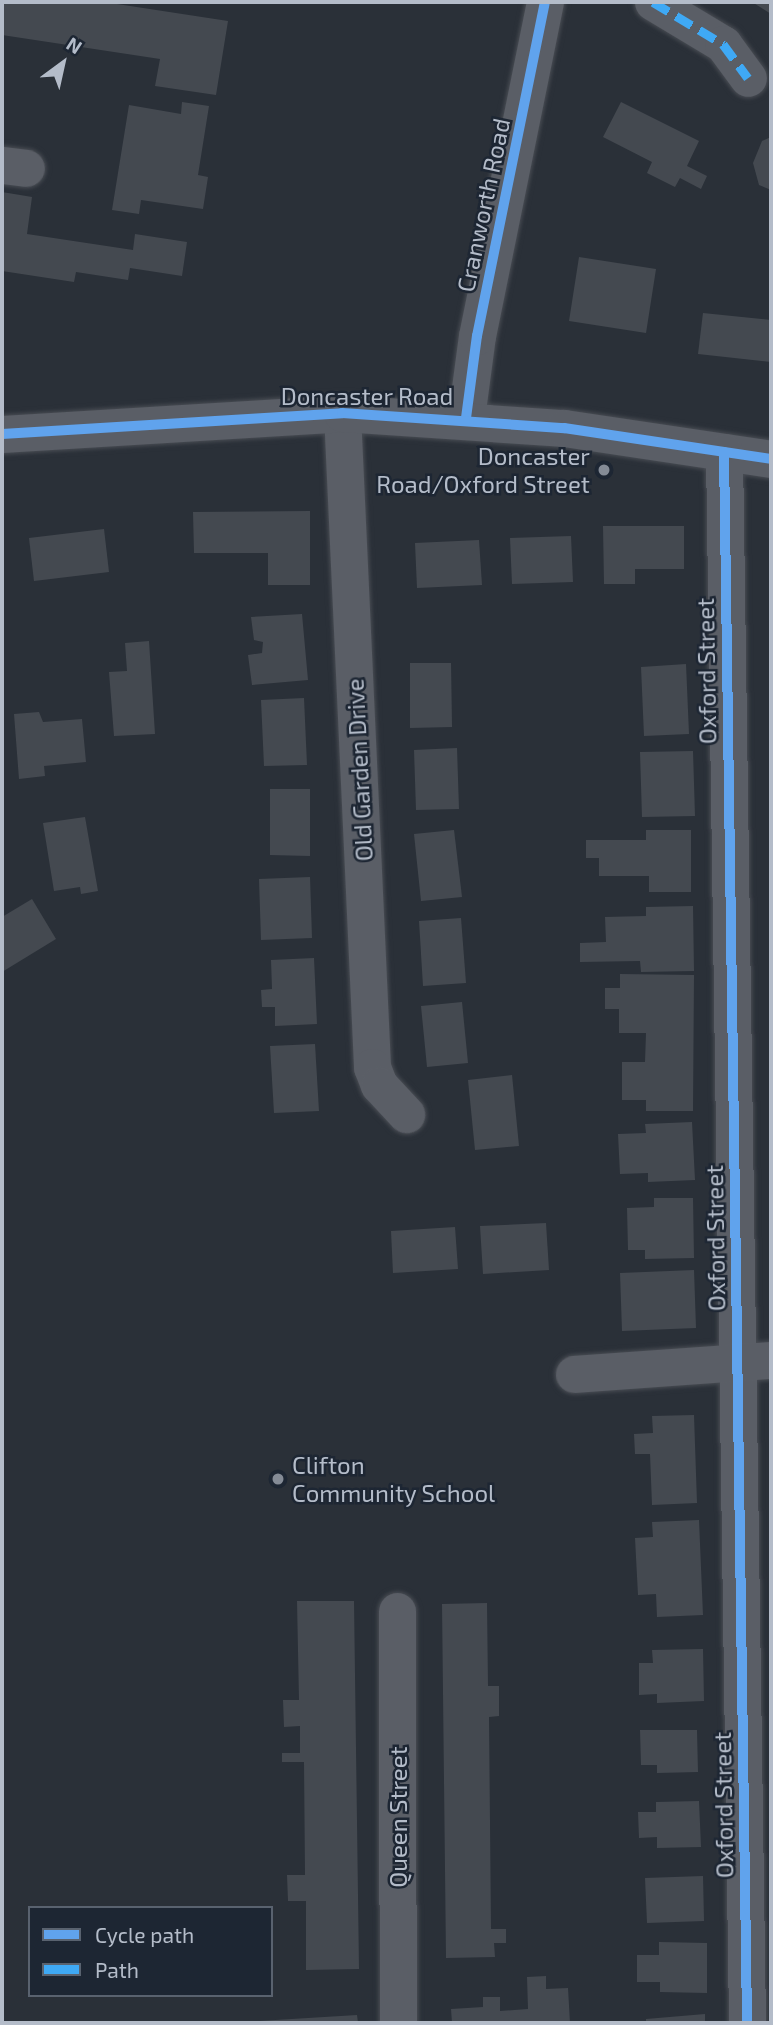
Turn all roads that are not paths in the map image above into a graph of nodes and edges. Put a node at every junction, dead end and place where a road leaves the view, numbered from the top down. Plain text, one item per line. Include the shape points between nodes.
1 (545, 2) edge
2 (653, 2) edge
3 (748, 78) dead end
4 (342, 413) junction
5 (466, 418) junction
6 (2, 434) edge
7 (724, 452) junction
8 (771, 459) edge
9 (406, 1114) dead end
10 (754, 1361) edge
11 (574, 1374) dead end
12 (397, 1611) dead end
13 (398, 2023) edge
14 (747, 2023) edge

1 - 5 street, Cranworth Road via 477,336
2 - 3 street via 723,44
4 - 5 street, Doncaster Road
4 - 6 street, Doncaster Road
4 - 9 street, Old Garden Drive via 372,1067 379,1085
5 - 7 street, Doncaster Road
7 - 8 street, Doncaster Road
7 - 10 street, Oxford Street
10 - 11 street
10 - 14 street, Oxford Street
12 - 13 street, Queen Street

